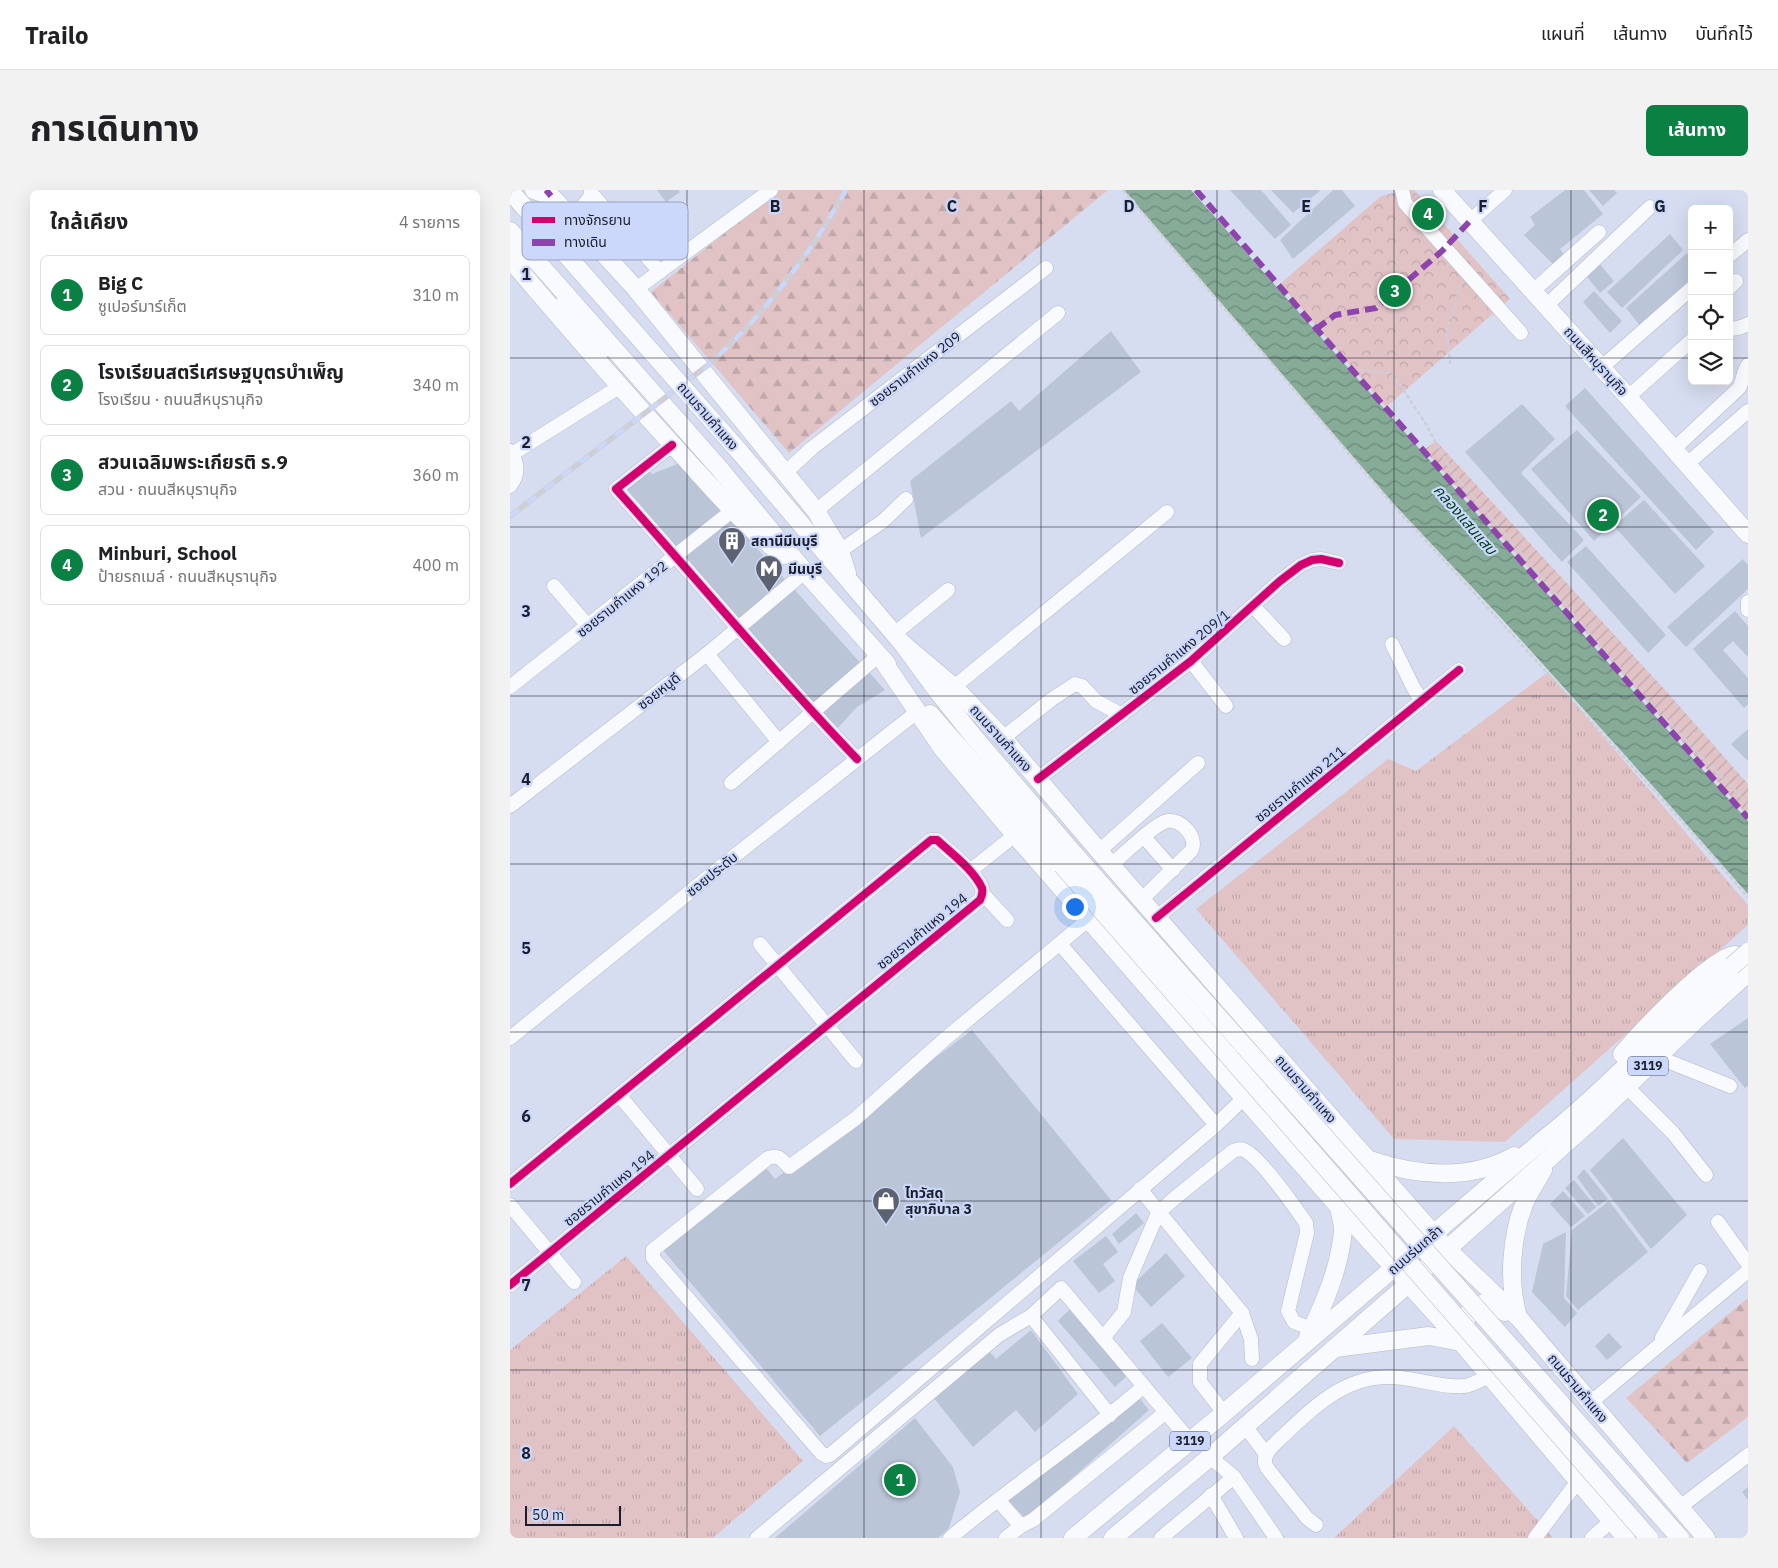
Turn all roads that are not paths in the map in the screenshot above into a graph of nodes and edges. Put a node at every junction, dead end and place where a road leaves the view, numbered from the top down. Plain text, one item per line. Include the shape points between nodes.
1 (530, 190) edge
2 (534, 190) edge
3 (771, 190) edge
4 (1402, 190) edge
5 (1442, 190) edge
6 (1505, 190) edge
7 (510, 191) edge
8 (591, 192) edge
9 (510, 202) edge
10 (556, 202) edge
11 (600, 202) edge
12 (522, 205) edge
13 (1650, 207) dead end
14 (1470, 221) junction
15 (510, 231) edge
16 (1599, 232) dead end
17 (1748, 240) edge
18 (522, 244) edge
19 (510, 248) edge
20 (688, 251) edge
21 (1733, 253) edge
22 (510, 259) edge
23 (536, 260) edge
24 (571, 260) edge
25 (610, 260) edge
26 (650, 260) edge
27 (676, 260) edge
28 (1046, 268) dead end
29 (660, 272) junction
30 (636, 289) junction
31 (1533, 291) junction
32 (1688, 292) edge
33 (1546, 306) junction
34 (1058, 313) dead end
35 (1748, 324) edge
36 (1733, 329) edge
37 (1521, 334) dead end
38 (1688, 344) edge
39 (1748, 364) edge
40 (1602, 367) junction
41 (646, 384) junction
42 (619, 387) junction
43 (1628, 397) junction
44 (1748, 411) edge
45 (672, 444) junction
46 (1674, 449) junction
47 (511, 453) edge
48 (1687, 464) junction
49 (785, 473) junction
50 (510, 486) edge
51 (906, 499) dead end
52 (733, 510) junction
53 (816, 511) junction
54 (1167, 512) dead end
55 (1748, 534) edge
56 (840, 551) junction
57 (676, 556) junction
58 (1339, 564) dead end
59 (805, 572) junction
60 (850, 582) junction
61 (554, 586) dead end
62 (948, 590) dead end
63 (1748, 602) edge
64 (1253, 606) junction
65 (1748, 610) edge
66 (588, 626) junction
67 (737, 628) junction
68 (898, 639) junction
69 (1284, 639) dead end
70 (1392, 644) dead end
71 (707, 654) junction
72 (879, 655) junction
73 (1191, 660) junction
74 (1459, 670) dead end
75 (510, 687) edge
76 (954, 687) junction
77 (1421, 700) junction
78 (1226, 706) dead end
79 (917, 712) junction
80 (812, 713) junction
81 (1122, 714) junction
82 (1003, 738) junction
83 (779, 742) junction
84 (857, 759) junction
85 (1198, 763) dead end
86 (1038, 779) junction
87 (731, 783) dead end
88 (510, 806) edge
89 (1015, 835) junction
90 (1144, 837) junction
91 (1099, 851) junction
92 (1069, 860) junction
93 (1111, 865) junction
94 (1173, 870) junction
95 (970, 871) junction
96 (983, 894) junction
97 (1141, 900) junction
98 (1156, 918) junction
99 (1089, 919) junction
100 (1007, 920) dead end
101 (760, 944) dead end
102 (1060, 944) junction
103 (1748, 952) edge
104 (1748, 957) edge
105 (778, 966) junction
106 (1743, 976) edge
107 (827, 1025) junction
108 (510, 1038) edge
109 (856, 1061) dead end
110 (1670, 1062) junction
111 (1730, 1086) dead end
112 (1632, 1092) junction
113 (619, 1095) junction
114 (1244, 1098) junction
115 (1590, 1112) junction
116 (1216, 1125) junction
117 (1354, 1144) junction
118 (1548, 1147) junction
119 (668, 1156) junction
120 (1367, 1159) junction
121 (1706, 1175) dead end
122 (1312, 1176) junction
123 (510, 1184) edge
124 (697, 1189) dead end
125 (1140, 1190) junction
126 (510, 1205) edge
127 (1339, 1207) junction
128 (1158, 1213) junction
129 (1718, 1222) dead end
130 (1434, 1234) junction
131 (1447, 1249) junction
132 (549, 1253) junction
133 (1748, 1264) edge
134 (1394, 1269) junction
135 (1700, 1271) dead end
136 (1748, 1271) edge
137 (574, 1282) dead end
138 (1408, 1284) junction
139 (510, 1285) edge
140 (1242, 1313) junction
141 (1031, 1316) junction
142 (1518, 1318) junction
143 (1309, 1336) junction
144 (1535, 1337) junction
145 (1104, 1338) junction
146 (1461, 1342) junction
147 (1658, 1345) junction
148 (1335, 1348) junction
149 (1252, 1359) dead end
150 (1486, 1371) junction
151 (1144, 1386) junction
152 (1590, 1403) junction
153 (1166, 1412) junction
154 (1224, 1413) junction
155 (1110, 1415) junction
156 (1245, 1426) junction
157 (1190, 1441) junction
158 (1266, 1454) junction
159 (1748, 1455) edge
160 (1210, 1457) junction
161 (1234, 1477) junction
162 (1578, 1481) junction
163 (1211, 1495) junction
164 (998, 1500) junction
165 (1680, 1507) junction
166 (1612, 1521) junction
167 (1316, 1525) dead end
168 (1021, 1526) junction
169 (757, 1538) edge
170 (950, 1538) edge
171 (1006, 1538) edge
172 (1073, 1538) edge
173 (1113, 1538) edge
174 (1161, 1538) edge
175 (1236, 1538) edge
176 (1276, 1538) edge
177 (1535, 1538) edge
178 (1592, 1538) edge
179 (1626, 1538) edge
180 (1648, 1538) edge
181 (1680, 1538) edge
182 (1706, 1538) edge

1 - 9 main road
2 - 10 main road via 551,196
3 - 20 street
4 - 37 street via 1405,203
5 - 14 main road, ถนนสีหบุรานุกิจ
6 - 14 street
7 - 12 main road, ถนนรามคำแหง, bridge
8 - 11 street
13 - 33 street
14 - 31 main road, ถนนสีหบุรานุกิจ
15 - 18 main road, ถนนรามคำแหง
16 - 31 street
17 - 21 street
19 - 41 street via 575,321
22 - 42 main road
23 - 41 main road, ถนนรามคำแหง
24 - 60 main road, ถนนรามคำแหง, bridge
25 - 30 main road
26 - 29 street
27 - 29 street
28 - 49 street, ซอยรามคำแหง 209 via 812,448
29 - 30 street
30 - 49 main road
31 - 33 main road, ถนนสีหบุรานุกิจ
32 - 40 street
33 - 40 main road, ถนนสีหบุรานุกิจ
34 - 53 street
35 - 36 street
38 - 43 street
39 - 46 street via 1739,388
40 - 43 main road, ถนนสีหบุรานุกิจ
41 - 59 main road, ถนนรามคำแหง
42 - 45 main road
42 - 47 street
43 - 46 main road, ถนนสีหบุรานุกิจ
44 - 48 street
45 - 52 main road
45 - 57 street via 616,489
46 - 48 main road, ถนนสีหบุรานุกิจ
47 - 50 street via 517,466
48 - 55 main road, ถนนสีหบุรานุกิจ
49 - 53 main road
51 - 56 street via 883,521
52 - 57 street, ซอยรามคำแหง 192
52 - 59 main road via 763,541
53 - 56 main road
54 - 76 street
56 - 60 main road
57 - 66 street, ซอยรามคำแหง 192
57 - 67 street
58 - 64 street, ซอยรามคำแหง 209/1 via 1321,559 1301,565
59 - 67 street, ซอยหนูดี
59 - 72 main road, ถนนรามคำแหง
60 - 68 main road, ถนนรามคำแหง
61 - 66 street
62 - 68 street
63 - 65 street
64 - 69 street
64 - 73 street, ซอยรามคำแหง 209/1
66 - 75 street, ซอยรามคำแหง 192
67 - 71 street, ซอยหนูดี
67 - 80 street
68 - 76 main road, ถนนรามคำแหง
68 - 92 main road, ถนนรามคำแหง
70 - 77 street
71 - 83 street
71 - 88 street, ซอยหนูดี
72 - 79 main road, ถนนรามคำแหง
72 - 80 street
72 - 92 main road, ถนนรามคำแหง
73 - 78 street
73 - 81 street, ซอยรามคำแหง 209/1
74 - 77 street, ซอยรามคำแหง 211
76 - 82 main road, ถนนรามคำแหง
77 - 98 street, ซอยรามคำแหง 211
79 - 84 street, ซอยประดับ
79 - 89 main road, ถนนรามคำแหง via 942,748
80 - 83 street
80 - 84 street
81 - 82 street via 1096,701 1082,686 1075,684
81 - 86 street, ซอยรามคำแหง 209/1
82 - 86 main road, ถนนรามคำแหง
83 - 87 street
84 - 108 street, ซอยประดับ
85 - 91 street
86 - 91 main road, ถนนรามคำแหง
89 - 95 street, ซอยรามคำแหง 194
89 - 99 main road, ถนนรามคำแหง
90 - 93 street
90 - 94 street
90 - 94 street via 1167,821 1180,824 1192,835 1194,848
91 - 93 main road, ถนนรามคำแหง
92 - 180 main road, ถนนรามคำแหง, bridge
92 - 181 main road, ถนนรามคำแหง, bridge
93 - 97 main road, ถนนรามคำแหง
94 - 97 street
95 - 96 street, ซอยรามคำแหง 194
95 - 105 street, ซอยรามคำแหง 194 via 937,840 931,840
96 - 100 street
96 - 107 street, ซอยรามคำแหง 194 via 980,900
97 - 98 main road, ถนนรามคำแหง
98 - 117 main road, ถนนรามคำแหง
99 - 102 street
99 - 114 main road, ถนนรามคำแหง
101 - 105 street
102 - 116 street
102 - 125 street via 854,1119 789,1167 779,1157 768,1158 653,1250 653,1258 826,1456
103 - 106 main road, ถนนร่มเกล้า / 3119, bridge
104 - 115 main road via 1732,955 1708,969 1668,1006 1608,1070
105 - 107 street
105 - 113 street, ซอยรามคำแหง 194
106 - 110 main road
106 - 115 main road, ถนนร่มเกล้า / 3119 via 1680,1012
107 - 109 street
107 - 119 street, ซอยรามคำแหง 194
110 - 111 street
110 - 112 main road
112 - 115 main road
112 - 121 street via 1673,1133
113 - 119 street
113 - 123 street, ซอยรามคำแหง 194
114 - 116 street
114 - 122 main road, ถนนรามคำแหง
115 - 118 main road, ถนนร่มเกล้า / 3119
116 - 125 street
117 - 120 main road, ถนนรามคำแหง
117 - 122 main road via 1384,1190 1382,1206 1367,1209 1354,1204
118 - 120 main road via 1480,1170 1456,1173 1414,1172
118 - 130 main road, ถนนร่มเกล้า / 3119
118 - 131 main road, ถนนร่มเกล้า / 3119
118 - 142 main road via 1519,1222 1512,1267 1513,1300
119 - 124 street
119 - 132 street, ซอยรามคำแหง 194
120 - 130 main road, ถนนรามคำแหง
122 - 127 main road, ถนนรามคำแหง
125 - 128 street
126 - 132 street
127 - 134 main road, ถนนรามคำแหง
127 - 143 main road via 1343,1229 1336,1265
128 - 140 street
128 - 143 street via 1233,1151 1245,1151 1260,1164 1306,1223 1307,1233 1288,1311
128 - 145 street via 1130,1278 1124,1312
129 - 133 street
130 - 131 main road, ถนนรามคำแหง
130 - 134 main road, ถนนร่มเกล้า / 3119
131 - 138 main road, ถนนร่มเกล้า / 3119
131 - 142 main road, ถนนรามคำแหง
132 - 137 street
132 - 139 street, ซอยรามคำแหง 194
134 - 138 main road, ถนนรามคำแหง
134 - 143 main road, ถนนร่มเกล้า / 3119
135 - 147 street
136 - 147 street
138 - 146 main road, ถนนรามคำแหง
138 - 148 main road, ถนนร่มเกล้า / 3119
140 - 149 street via 1251,1339
140 - 154 street via 1200,1364 1200,1382
141 - 145 street via 1061,1288
141 - 155 street
141 - 169 street via 999,1335
142 - 144 main road, ถนนรามคำแหง
143 - 154 main road, ถนนร่มเกล้า / 3119
144 - 150 main road via 1497,1306 1489,1302 1476,1304 1465,1321
144 - 152 main road, ถนนรามคำแหง
145 - 151 street
146 - 148 main road via 1430,1336
146 - 150 main road, ถนนรามคำแหง
147 - 152 street
148 - 156 main road, ถนนร่มเกล้า / 3119
150 - 158 street via 1463,1386 1392,1377 1360,1381 1324,1398
150 - 162 main road, ถนนรามคำแหง
151 - 153 street
151 - 155 street
152 - 165 main road, ถนนรามคำแหง
153 - 157 street
153 - 168 street
154 - 157 main road, ถนนร่มเกล้า / 3119
155 - 164 street
156 - 158 street
156 - 160 main road, ถนนร่มเกล้า / 3119
157 - 172 main road, ถนนร่มเกล้า / 3119
158 - 167 street via 1266,1466
159 - 165 street
160 - 161 street
160 - 173 main road, ถนนร่มเกล้า / 3119
161 - 163 street
161 - 176 street
162 - 166 main road, ถนนรามคำแหง
162 - 177 street
163 - 174 street
163 - 175 street
164 - 168 street
164 - 170 street
165 - 182 main road, ถนนรามคำแหง
166 - 178 street
166 - 179 main road, ถนนรามคำแหง
168 - 171 street

